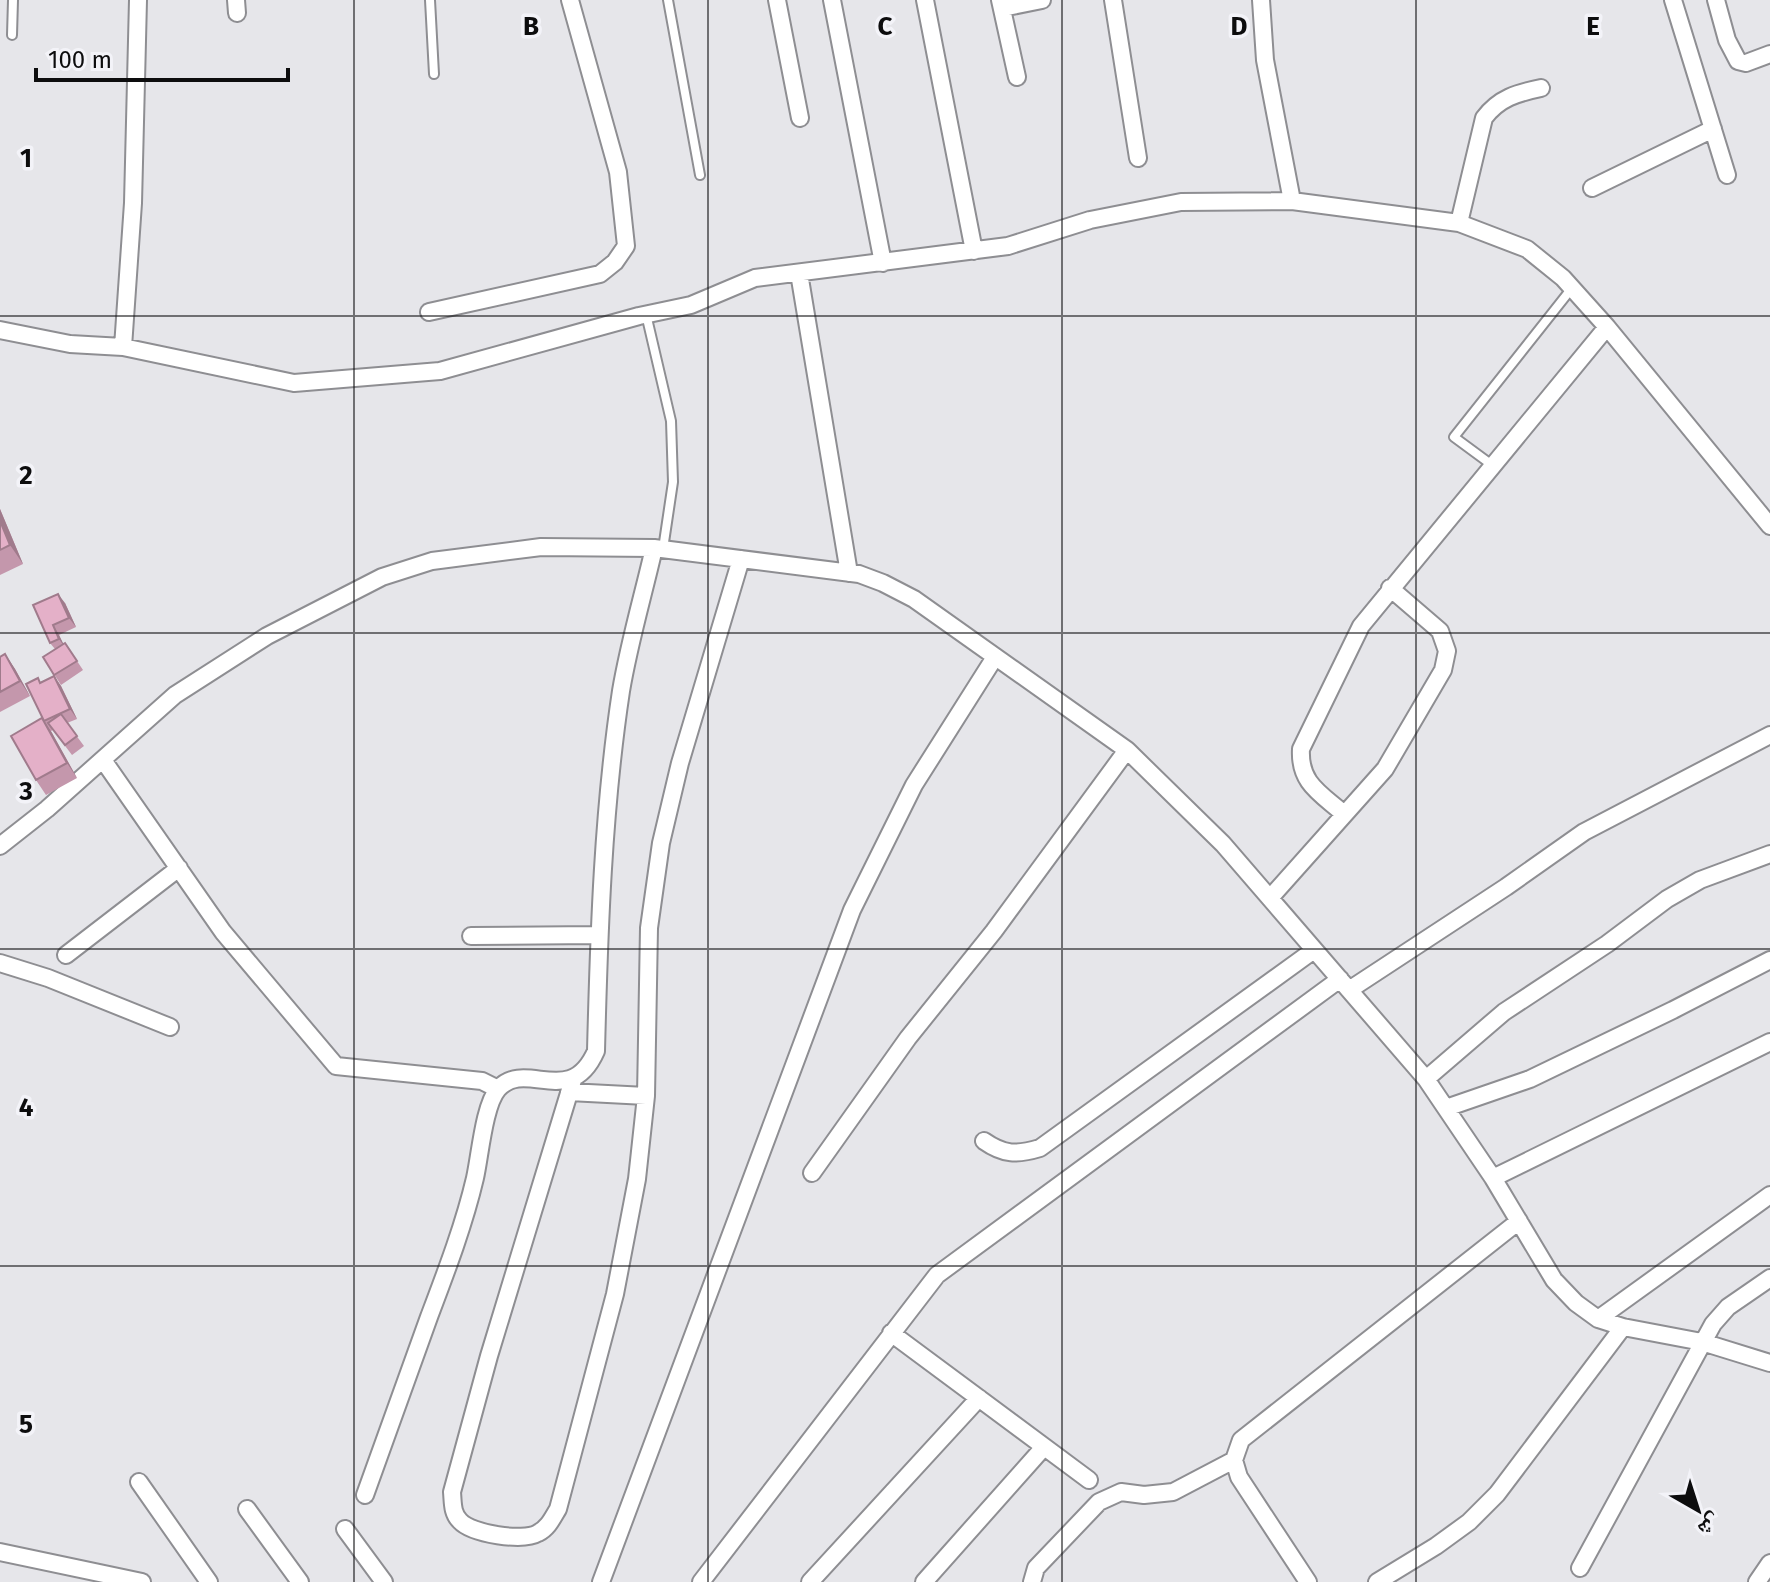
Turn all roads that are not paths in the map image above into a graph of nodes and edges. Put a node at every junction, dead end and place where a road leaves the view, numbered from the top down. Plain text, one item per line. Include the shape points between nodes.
1 (13, 0) edge
2 (138, 0) edge
3 (430, 0) edge
4 (570, 0) edge
5 (668, 0) edge
6 (777, 0) edge
7 (832, 0) edge
8 (925, 0) edge
9 (1042, 0) edge
10 (1113, 0) edge
11 (1261, 0) edge
12 (1673, 0) edge
13 (1716, 0) edge
14 (1001, 4) edge
15 (12, 35) dead end
16 (1770, 54) edge
17 (434, 74) dead end
18 (1017, 77) dead end
19 (1541, 88) dead end
20 (800, 118) dead end
21 (1713, 129) junction
22 (1138, 158) dead end
23 (700, 175) dead end
24 (1727, 175) dead end
25 (1592, 188) dead end
26 (1292, 201) junction
27 (1459, 223) junction
28 (974, 251) junction
29 (883, 263) junction
30 (799, 273) junction
31 (1572, 288) junction
32 (429, 312) dead end
33 (646, 314) junction
34 (1607, 327) junction
35 (0, 330) edge
36 (123, 347) junction
37 (1492, 465) junction
38 (1770, 526) edge
39 (659, 549) junction
40 (741, 559) junction
41 (849, 573) junction
42 (1390, 588) junction
43 (995, 657) junction
44 (1770, 735) edge
45 (1127, 750) junction
46 (103, 760) junction
47 (1344, 814) junction
48 (0, 846) edge
49 (1770, 854) edge
50 (179, 868) junction
51 (1270, 898) junction
52 (599, 935) junction
53 (471, 936) dead end
54 (1314, 950) junction
55 (66, 955) dead end
56 (1770, 960) edge
57 (0, 963) edge
58 (1344, 985) junction
59 (170, 1027) dead end
60 (1770, 1042) edge
61 (1426, 1079) junction
62 (571, 1086) junction
63 (498, 1089) junction
64 (646, 1096) junction
65 (1446, 1108) junction
66 (984, 1141) dead end
67 (812, 1173) dead end
68 (1493, 1178) junction
69 (1770, 1195) edge
70 (1519, 1221) junction
71 (1770, 1278) edge
72 (1598, 1319) junction
73 (1623, 1327) junction
74 (891, 1333) junction
75 (1702, 1342) junction
76 (1770, 1363) edge
77 (979, 1398) junction
78 (1044, 1447) junction
79 (1234, 1460) junction
80 (1089, 1480) dead end
81 (139, 1482) dead end
82 (365, 1495) dead end
83 (247, 1509) dead end
84 (345, 1529) dead end
85 (0, 1552) edge
86 (1770, 1563) edge
87 (1580, 1568) dead end
88 (142, 1582) edge
89 (209, 1582) edge
90 (300, 1582) edge
91 (384, 1582) edge
92 (601, 1582) edge
93 (701, 1582) edge
94 (810, 1582) edge
95 (924, 1582) edge
96 (1032, 1582) edge
97 (1308, 1582) edge
98 (1377, 1582) edge
99 (1757, 1582) edge

1 - 15 lane
2 - 36 street
3 - 17 lane
4 - 32 street via 618,172 626,246 600,274
5 - 23 lane
6 - 20 street
7 - 29 street
8 - 28 street
9 - 14 street
10 - 22 street
11 - 26 street via 1265,60
12 - 21 street
13 - 16 street via 1738,61
14 - 18 street
19 - 27 street via 1514,93 1484,118
21 - 24 street
21 - 25 street
26 - 27 street
26 - 28 street via 1181,202
27 - 31 street via 1527,249
28 - 29 street
29 - 30 street
30 - 33 street via 755,278 691,305
30 - 41 street
31 - 34 street
31 - 37 lane via 1454,437
33 - 36 street via 440,371 294,383
33 - 39 lane via 671,421 673,482
34 - 37 street
34 - 38 street
35 - 36 street via 70,344
37 - 42 street
39 - 40 street
39 - 46 street via 541,547 432,561 382,577 267,636 175,695
39 - 52 street via 622,690
40 - 41 street
40 - 64 street via 661,843 649,928
41 - 43 street via 914,599
42 - 47 street via 1361,626 1301,749 1300,767 1307,781
42 - 47 street via 1440,631 1447,651 1443,670 1385,769
43 - 45 street
43 - 92 street via 914,785 852,910
44 - 58 street via 1584,832 1506,887
45 - 51 street
45 - 67 street
46 - 48 street
46 - 50 street
47 - 51 street
49 - 61 street via 1700,880 1667,899 1504,1012
50 - 55 street
50 - 63 street via 223,932 336,1066 482,1081
51 - 54 street
52 - 53 street
52 - 62 street via 596,1051
54 - 58 street
54 - 66 street via 1040,1148 1018,1155 997,1151
56 - 65 street via 1530,1079
57 - 59 street
58 - 61 street
58 - 74 street via 937,1275
60 - 68 street
61 - 65 street
62 - 63 street via 512,1079
62 - 64 street
62 - 64 street via 452,1492 461,1522 521,1539 536,1535 558,1509 615,1294
63 - 82 street via 445,1274
65 - 68 street
68 - 70 street
69 - 72 street
70 - 72 street via 1554,1280
70 - 79 street via 1261,1421 1241,1440
71 - 75 street via 1728,1307
72 - 73 street
73 - 75 street
73 - 98 street via 1497,1494 1469,1522
74 - 77 street
74 - 93 street
75 - 76 street
75 - 87 street
77 - 78 street
77 - 94 street
78 - 80 street
78 - 95 street
79 - 96 street via 1173,1492 1121,1492 1099,1502 1036,1568
79 - 97 street via 1239,1477
81 - 89 street
83 - 90 street
84 - 91 street
85 - 88 street
86 - 99 street

